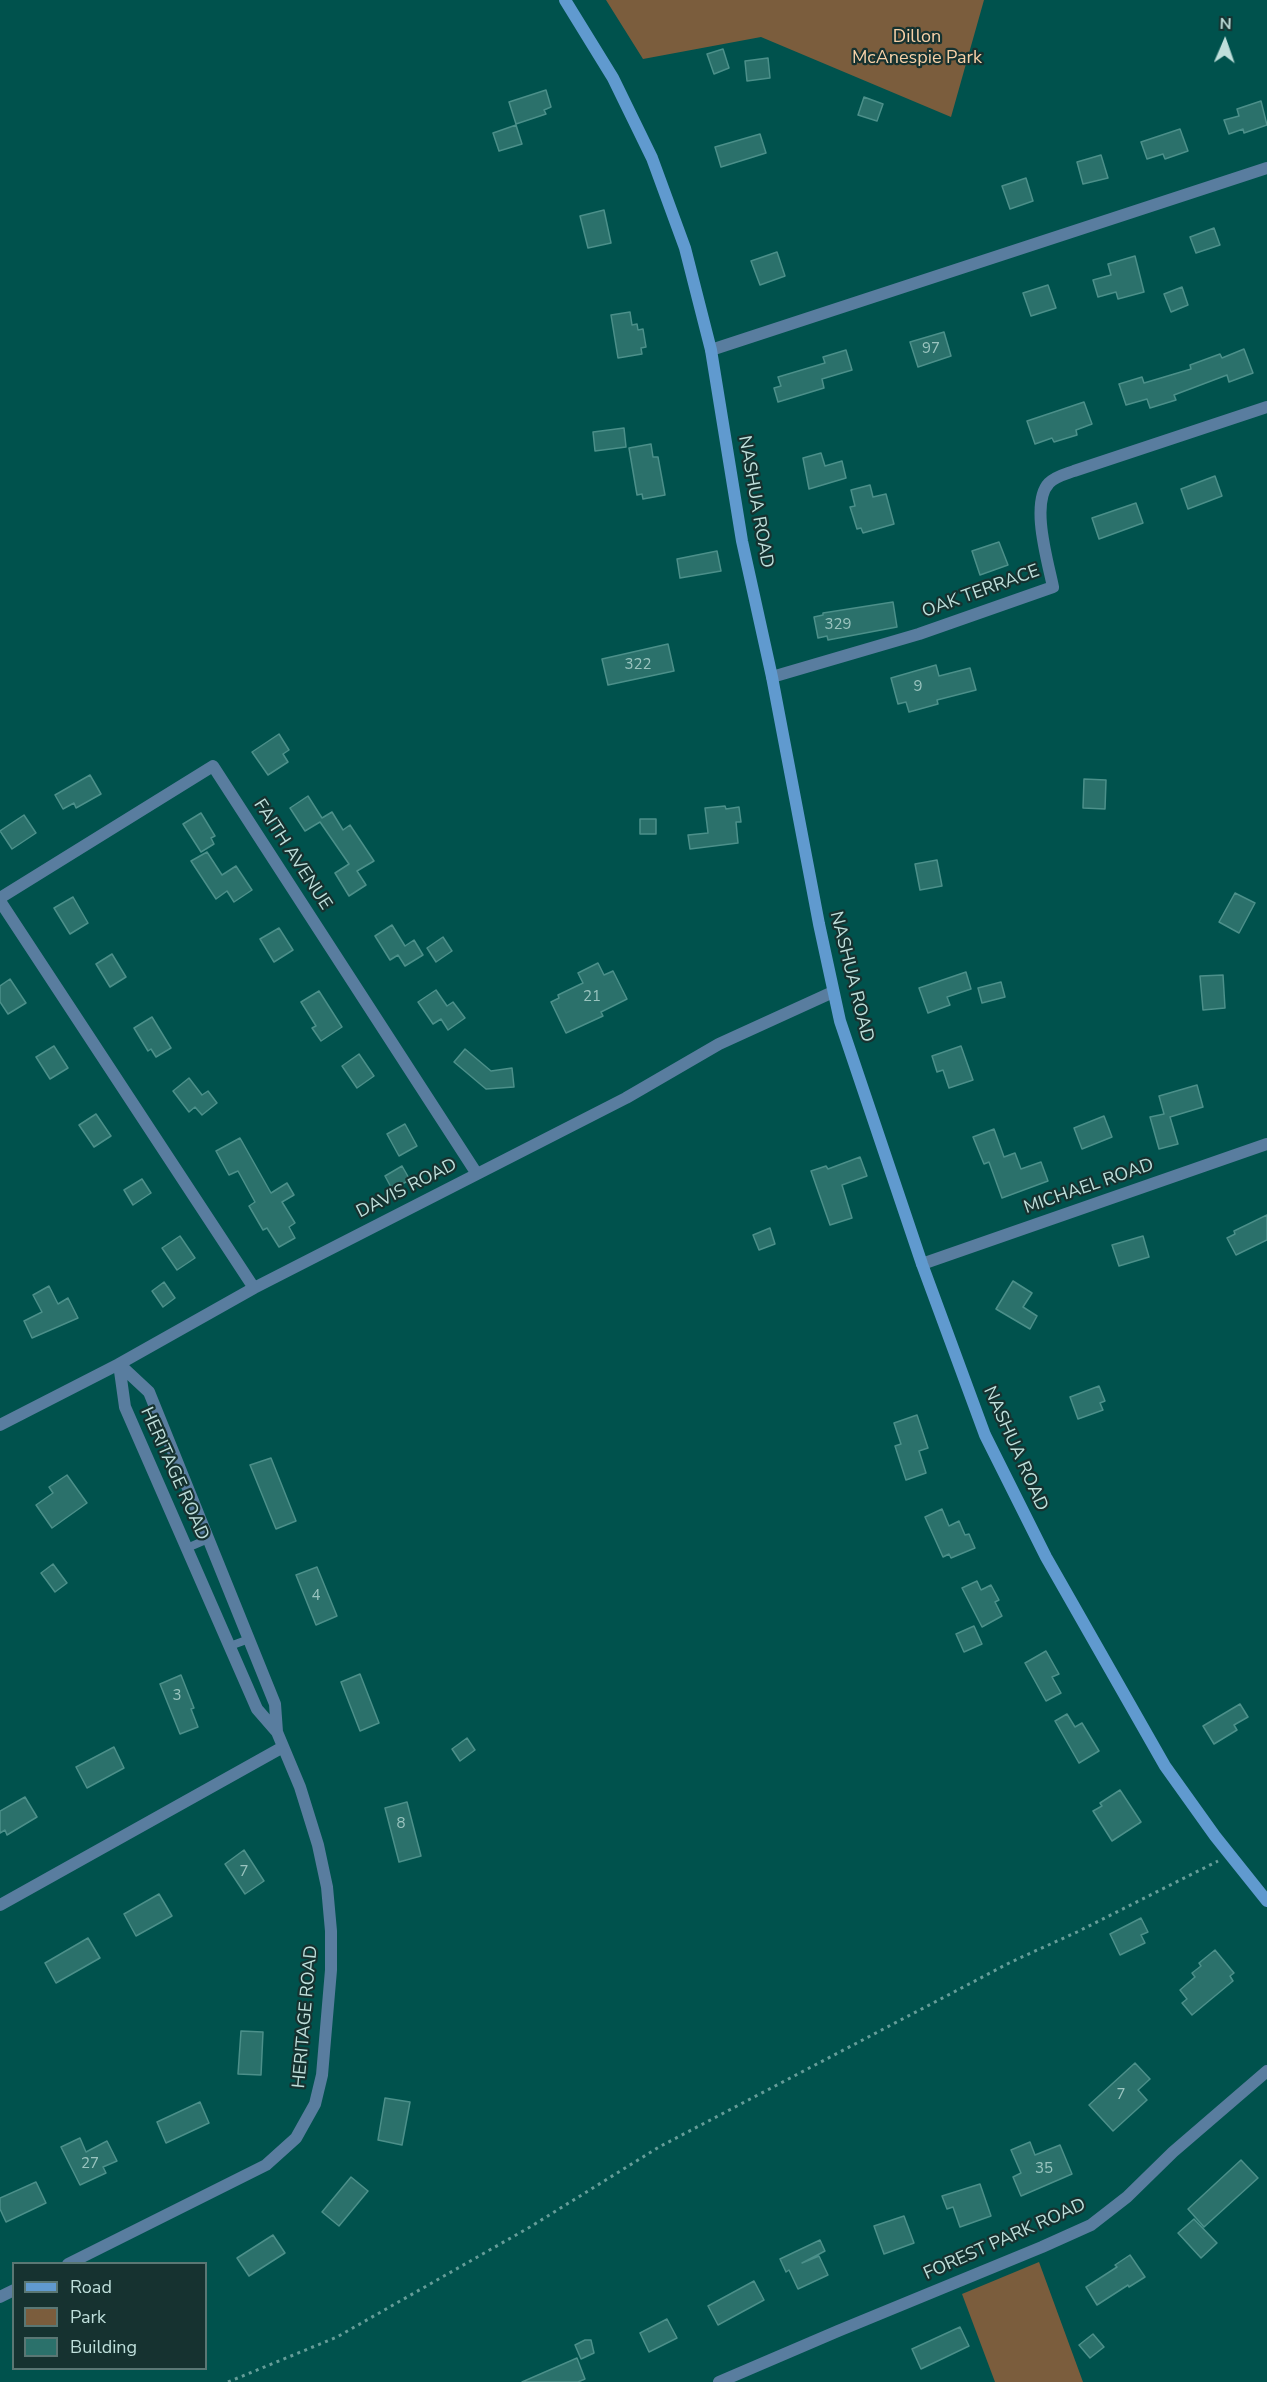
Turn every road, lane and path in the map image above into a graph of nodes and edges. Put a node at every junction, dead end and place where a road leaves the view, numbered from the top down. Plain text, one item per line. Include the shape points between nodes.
1 (565, 0) edge
2 (1267, 168) edge
3 (711, 350) junction
4 (1267, 407) edge
5 (772, 677) junction
6 (0, 900) edge
7 (833, 992) junction
8 (1267, 1144) edge
9 (477, 1174) junction
10 (922, 1264) junction
11 (254, 1288) junction
12 (119, 1364) junction
13 (0, 1425) edge
14 (208, 1539) junction
15 (187, 1548) junction
16 (249, 1639) junction
17 (230, 1646) junction
18 (277, 1732) junction
19 (283, 1747) junction
20 (1230, 1855) junction
21 (1267, 1901) edge
22 (0, 1905) edge
23 (1267, 2071) edge
24 (72, 2262) edge
25 (228, 2382) edge
26 (720, 2382) edge

1 - 3 main road, NASHUA ROAD via 613,78 652,158 685,248
2 - 3 street
3 - 5 main road, NASHUA ROAD via 742,541
4 - 5 street, OAK TERRACE via 1050,482 1042,498 1041,523 1053,587 920,634
5 - 7 main road, NASHUA ROAD
6 - 9 street, FAITH AVENUE via 213,766
6 - 11 street, FAITH AVENUE
7 - 9 street, DAVIS ROAD via 719,1044 626,1098
7 - 10 main road, NASHUA ROAD
8 - 10 street, MICHAEL ROAD
9 - 11 street, DAVIS ROAD
10 - 20 main road, NASHUA ROAD via 985,1435 1046,1557 1165,1766
11 - 12 street, DAVIS ROAD
12 - 13 street, DAVIS ROAD
12 - 14 street, HERITAGE ROAD via 149,1392
12 - 15 street, HERITAGE ROAD via 125,1407
14 - 15 lane
14 - 16 street, HERITAGE ROAD
15 - 17 street, HERITAGE ROAD
16 - 17 lane
16 - 18 street, HERITAGE ROAD via 275,1704
17 - 18 street, HERITAGE ROAD via 257,1709
18 - 19 street, HERITAGE ROAD
19 - 22 street
19 - 24 street, HERITAGE ROAD via 313,1824 329,1908 331,1970 322,2075 315,2104 296,2138 266,2165
20 - 21 main road, NASHUA ROAD
20 - 25 path via 1011,1962 659,2147 531,2227 337,2337
23 - 26 street, FOREST PARK ROAD via 1092,2225

